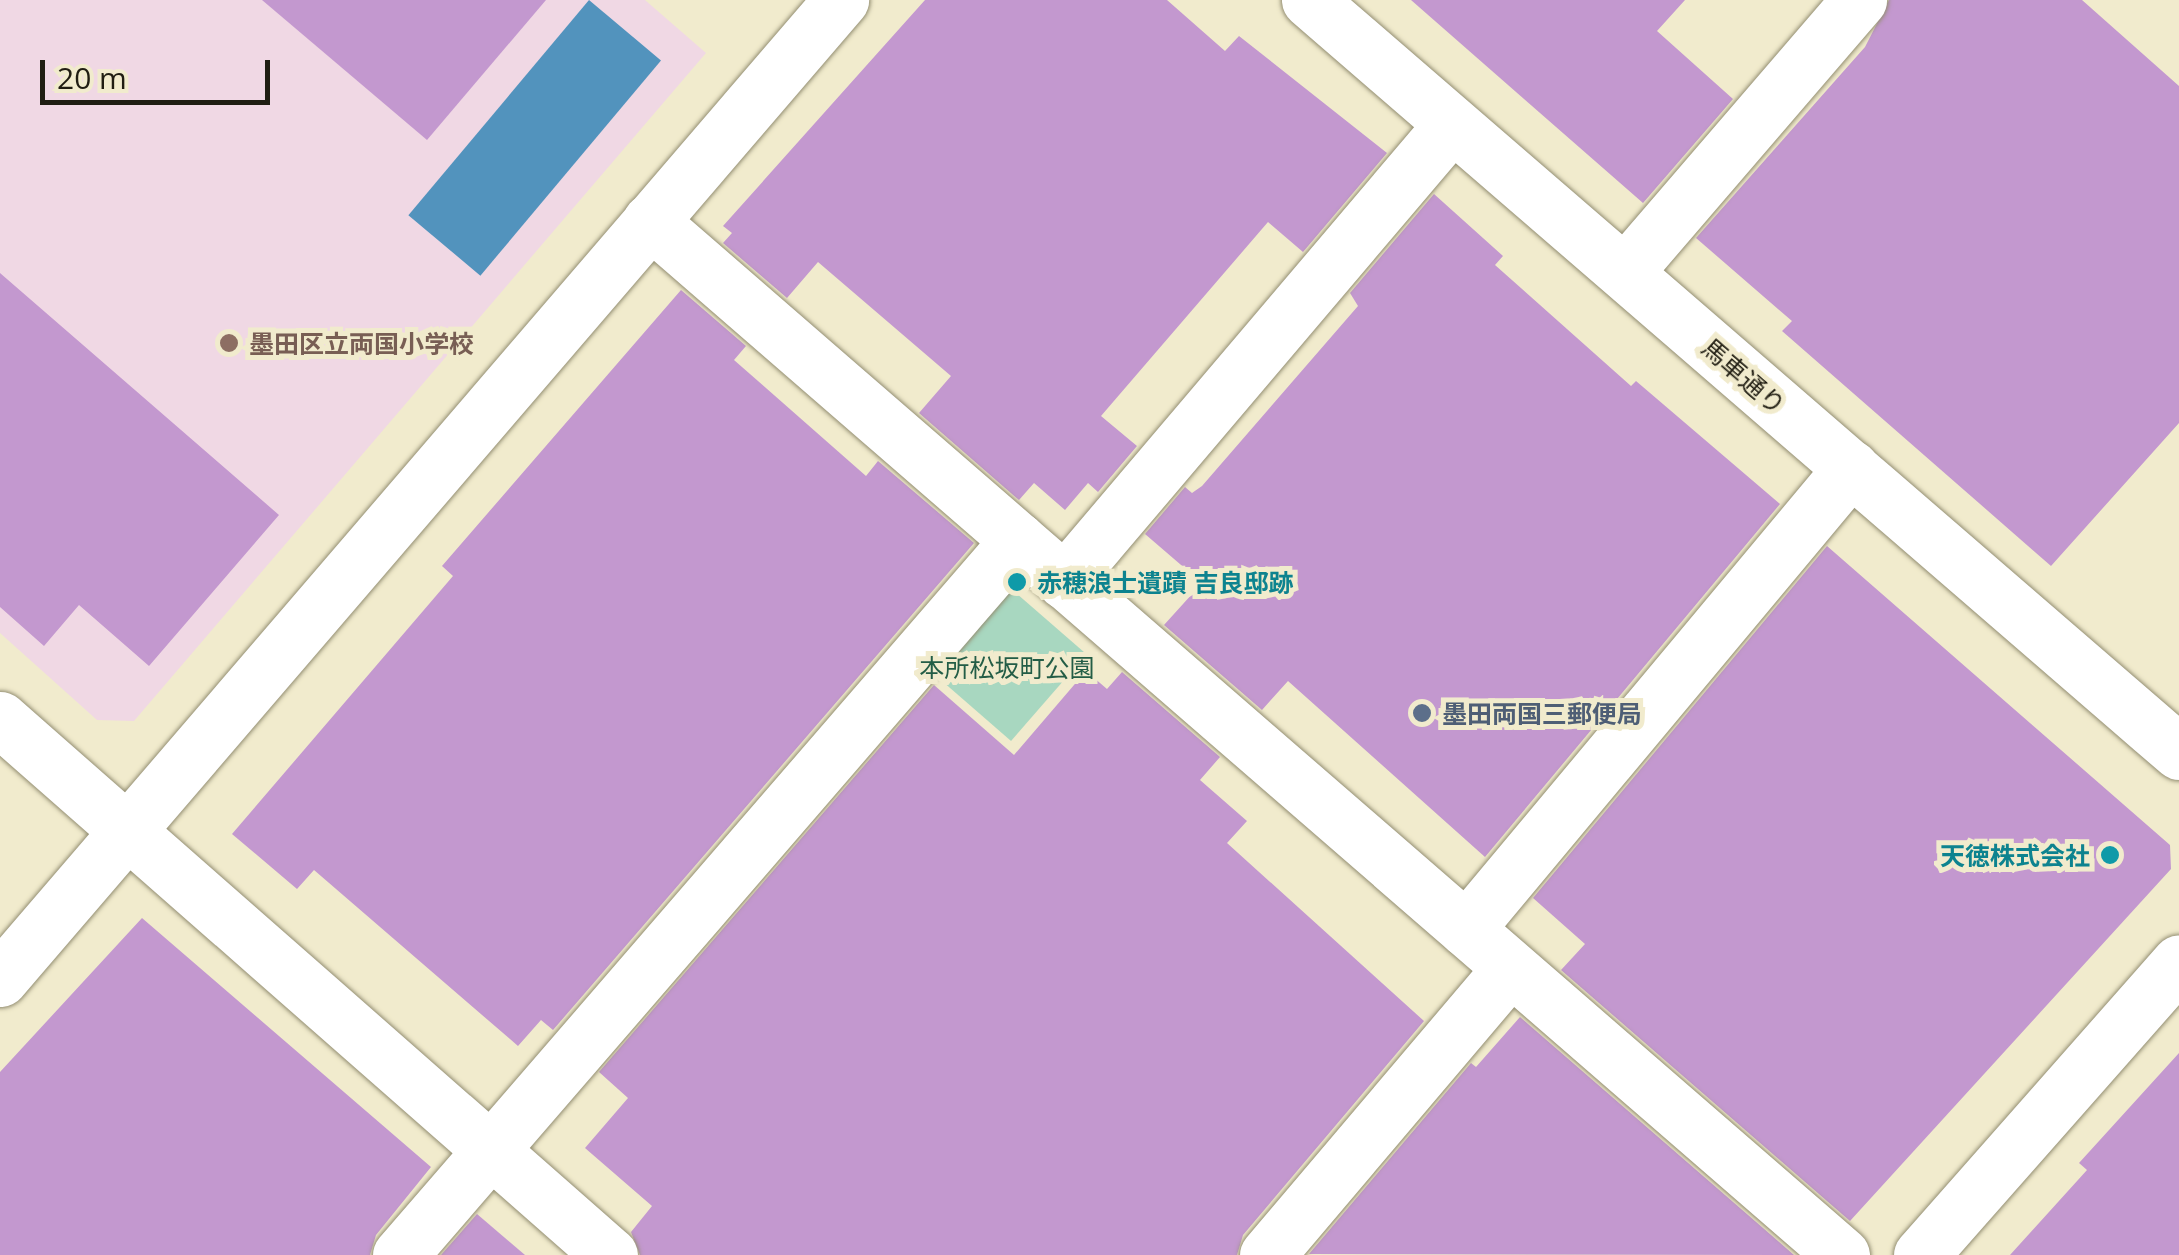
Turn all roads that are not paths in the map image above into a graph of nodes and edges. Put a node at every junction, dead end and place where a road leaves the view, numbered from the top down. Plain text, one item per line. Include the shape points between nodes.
1 (841, 0) edge
2 (1310, 0) edge
3 (1859, 0) edge
4 (1452, 124) junction
5 (650, 221) junction
6 (1624, 272) junction
7 (1851, 468) junction
8 (1018, 540) junction
9 (1064, 581) junction
10 (0, 719) edge
11 (2179, 752) edge
12 (127, 831) junction
13 (1466, 929) junction
14 (2179, 962) edge
15 (1510, 968) junction
16 (0, 979) edge
17 (491, 1150) junction
18 (400, 1255) edge
19 (610, 1255) edge
20 (1267, 1255) edge
21 (1842, 1255) edge
22 (1920, 1255) edge

1 - 5 street
2 - 4 street, 馬車通り
3 - 6 street
4 - 6 street, 馬車通り
4 - 9 street
5 - 8 street
5 - 12 street
6 - 7 street, 馬車通り
7 - 11 street, 馬車通り
7 - 13 street
8 - 9 street
8 - 17 street
9 - 13 street
10 - 12 street
12 - 16 street
12 - 17 street
13 - 15 street
14 - 22 street
15 - 20 street
15 - 21 street
17 - 18 street
17 - 19 street

